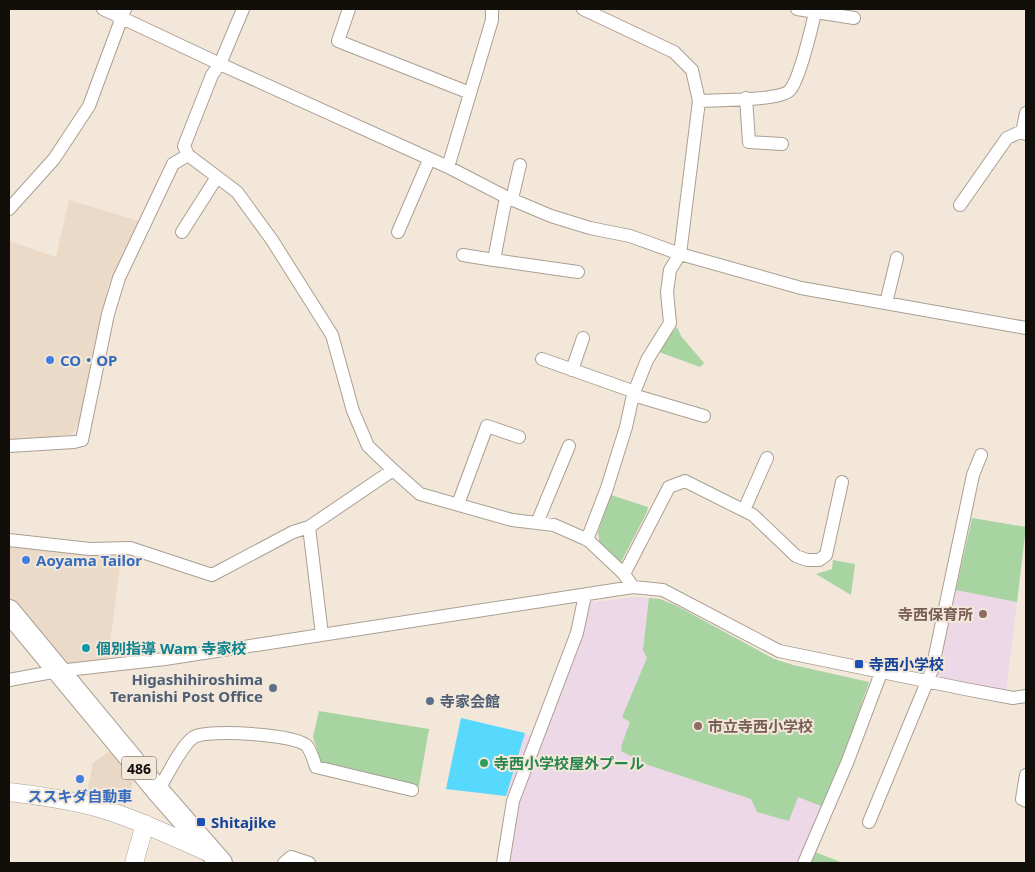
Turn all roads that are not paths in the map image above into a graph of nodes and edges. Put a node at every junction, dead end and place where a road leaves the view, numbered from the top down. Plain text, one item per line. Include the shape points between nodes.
1 (103, 9) edge
2 (243, 9) edge
3 (349, 9) edge
4 (492, 9) edge
5 (583, 9) edge
6 (797, 9) edge
7 (816, 10) edge
8 (123, 13) edge
9 (854, 18) dead end
10 (220, 64) junction
11 (470, 93) junction
12 (746, 98) junction
13 (699, 101) junction
14 (1026, 114) edge
15 (1024, 134) edge
16 (782, 144) dead end
17 (188, 155) junction
18 (430, 160) junction
19 (520, 165) dead end
20 (448, 167) junction
21 (217, 177) junction
22 (509, 198) junction
23 (960, 205) dead end
24 (9, 209) edge
25 (182, 232) dead end
26 (398, 232) dead end
27 (680, 254) junction
28 (463, 256) dead end
29 (897, 258) dead end
30 (494, 260) junction
31 (578, 272) dead end
32 (886, 303) junction
33 (1026, 328) edge
34 (583, 338) dead end
35 (542, 359) dead end
36 (572, 370) junction
37 (634, 393) junction
38 (704, 416) dead end
39 (519, 437) dead end
40 (9, 446) edge
41 (569, 446) dead end
42 (981, 455) dead end
43 (767, 458) dead end
44 (393, 470) junction
45 (842, 482) dead end
46 (458, 504) junction
47 (744, 510) junction
48 (538, 523) junction
49 (309, 527) junction
50 (9, 540) edge
51 (587, 540) junction
52 (624, 574) junction
53 (633, 587) junction
54 (585, 595) junction
55 (9, 612) edge
56 (322, 635) junction
57 (58, 671) junction
58 (881, 673) junction
59 (9, 680) edge
60 (926, 681) junction
61 (1026, 696) edge
62 (1026, 775) edge
63 (412, 790) dead end
64 (158, 791) junction
65 (9, 792) edge
66 (1026, 801) edge
67 (869, 822) dead end
68 (145, 824) junction
69 (217, 859) edge
70 (134, 863) edge
71 (284, 863) edge
72 (309, 863) edge
73 (503, 863) edge
74 (804, 863) edge

1 - 8 street
2 - 10 street
3 - 11 street via 338,41
4 - 11 street via 492,20
5 - 13 street via 674,52 692,70
6 - 7 street
7 - 9 street
7 - 12 street via 798,75 790,91 778,97
8 - 10 street
8 - 24 street via 89,106 54,159
10 - 17 street via 212,75 184,146
10 - 18 street
11 - 20 street
12 - 13 street
12 - 16 street via 748,142
13 - 27 street
14 - 15 street
15 - 23 street via 1007,138
17 - 21 street
17 - 40 street via 173,164 119,278 108,314 82,440
18 - 20 street
18 - 26 street
19 - 22 street
20 - 22 street
21 - 25 street
21 - 44 street via 237,192 332,335 353,411 368,446
22 - 27 street via 551,216 630,236
22 - 30 street
27 - 32 street via 801,288
27 - 37 street via 670,270 667,292 670,323 647,360
28 - 30 street
29 - 32 street
30 - 31 street
32 - 33 street
34 - 36 street
35 - 36 street
36 - 37 street
37 - 38 street
37 - 51 street via 607,488
39 - 46 street via 486,426
41 - 48 street
42 - 60 street via 973,475 932,670
43 - 47 street
44 - 46 street via 420,494
44 - 49 street
45 - 47 street via 826,555 819,560 796,556
46 - 48 street via 512,520
47 - 52 street via 685,481 669,487
48 - 51 street via 554,525
49 - 50 street via 293,532 212,575 130,548 90,549
49 - 56 street
51 - 52 street
52 - 53 street
53 - 54 street
53 - 58 street via 663,590 779,651
54 - 56 street
54 - 73 street via 577,632 513,801
55 - 57 highway, 486
56 - 57 street via 165,659
57 - 59 street
57 - 64 highway, 486
58 - 60 street
58 - 74 street
60 - 61 street via 1012,698
60 - 67 street
62 - 66 street via 1022,799
63 - 64 street via 316,767 307,746 296,740 260,734 222,733 194,736 184,746
64 - 69 highway, 486
65 - 68 street via 89,806
68 - 69 street
68 - 70 street
71 - 72 street via 291,857

